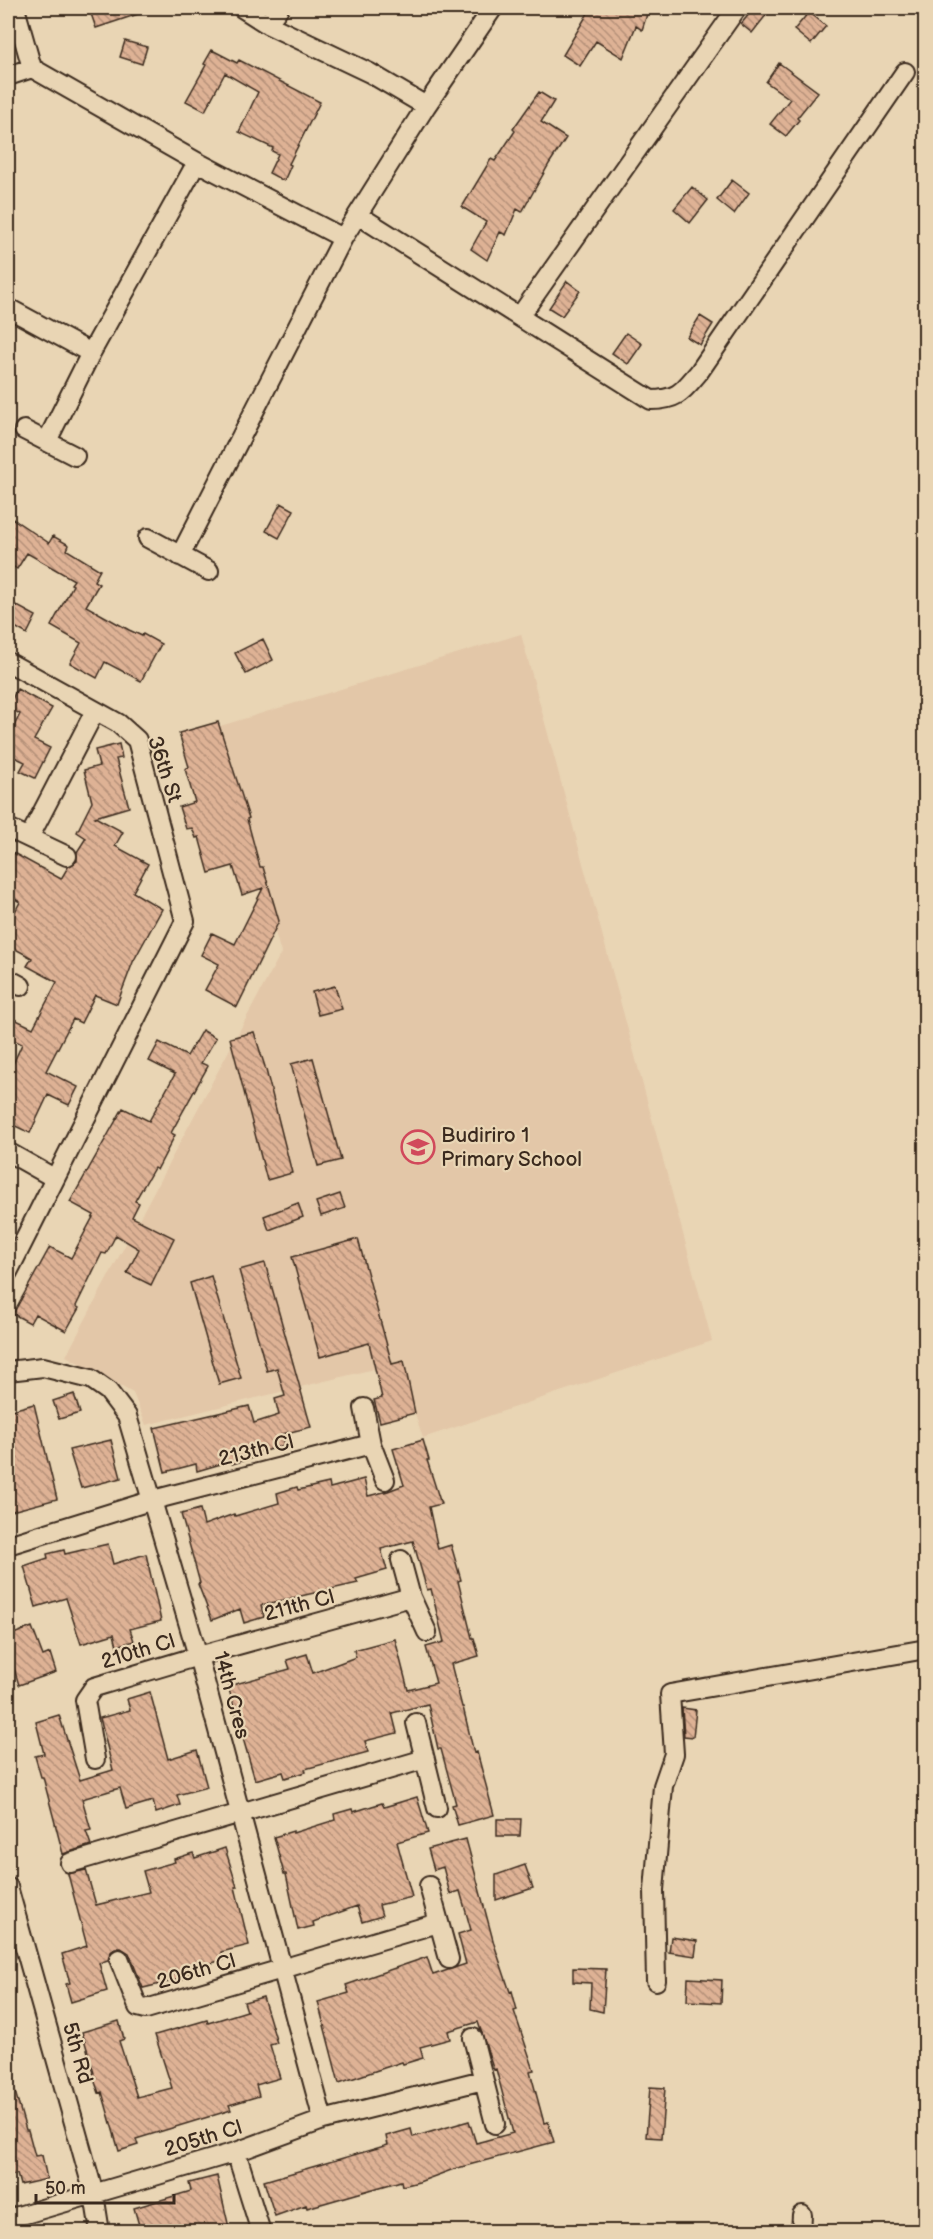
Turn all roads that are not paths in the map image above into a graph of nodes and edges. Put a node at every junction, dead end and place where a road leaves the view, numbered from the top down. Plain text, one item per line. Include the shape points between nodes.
1 (15, 8) edge
2 (242, 8) edge
3 (279, 8) edge
4 (493, 8) edge
5 (737, 8) edge
6 (267, 24) junction
7 (32, 68) junction
8 (905, 72) dead end
9 (8, 76) edge
10 (426, 106) junction
11 (197, 162) junction
12 (358, 215) junction
13 (344, 238) junction
14 (8, 308) edge
15 (520, 316) junction
16 (91, 353) junction
17 (24, 430) dead end
18 (46, 441) junction
19 (75, 456) dead end
20 (148, 538) dead end
21 (180, 556) junction
22 (209, 571) dead end
23 (8, 662) edge
24 (95, 711) junction
25 (8, 828) edge
26 (29, 838) junction
27 (67, 856) dead end
28 (8, 1152) edge
29 (54, 1178) junction
30 (8, 1272) edge
31 (8, 1371) edge
32 (364, 1407) dead end
33 (371, 1444) junction
34 (385, 1480) dead end
35 (153, 1500) junction
36 (8, 1545) edge
37 (401, 1560) dead end
38 (411, 1597) junction
39 (427, 1632) dead end
40 (926, 1649) edge
41 (198, 1656) junction
42 (416, 1723) dead end
43 (95, 1759) dead end
44 (425, 1759) junction
45 (437, 1808) dead end
46 (240, 1813) junction
47 (69, 1863) dead end
48 (429, 1886) dead end
49 (8, 1887) edge
50 (438, 1923) junction
51 (119, 1959) dead end
52 (449, 1959) dead end
53 (282, 1969) junction
54 (656, 1981) dead end
55 (473, 2038) dead end
56 (483, 2080) junction
57 (323, 2120) junction
58 (495, 2124) dead end
59 (236, 2152) junction
60 (94, 2194) junction
61 (8, 2219) edge
62 (100, 2232) edge
63 (261, 2232) edge

1 - 7 street
2 - 6 street
3 - 6 street
4 - 10 street
5 - 15 street
6 - 10 street via 370,73
7 - 9 street
7 - 11 street
8 - 15 street via 699,372 678,396 651,400
10 - 12 street
11 - 13 street
11 - 16 street
12 - 13 street
12 - 15 street
13 - 21 street
14 - 16 street
16 - 18 street
17 - 18 street
18 - 19 street
20 - 21 street
21 - 22 street
23 - 24 street, 36th St
24 - 26 street
24 - 29 street, 36th St via 118,723 137,740 185,921
25 - 26 street
26 - 27 street
28 - 29 street
29 - 30 street
31 - 35 street, 14th Cres via 43,1367 91,1379 108,1391 127,1416
32 - 33 street
33 - 34 street
33 - 35 street, 213th Cl
35 - 36 street, 213th Cl
35 - 41 street, 14th Cres
37 - 38 street
38 - 39 street
38 - 41 street, 211th Cl
40 - 54 street via 670,1694 674,1754 663,1786 654,1890
41 - 43 street, 210th Cl via 94,1688 85,1700
41 - 46 street, 14th Cres
42 - 44 street
44 - 45 street
44 - 46 street
46 - 47 street
46 - 53 street, 14th Cres
48 - 50 street
49 - 60 street, 5th Rd
50 - 52 street
50 - 53 street
51 - 53 street, 206th Cl via 138,2007 146,2009
53 - 57 street, 14th Cres
55 - 56 street
56 - 57 street, 205th Cl
56 - 58 street
57 - 59 street, 205th Cl
59 - 60 street, 205th Cl
59 - 63 street
60 - 61 street, 205th Cl
60 - 62 street, 5th Rd

